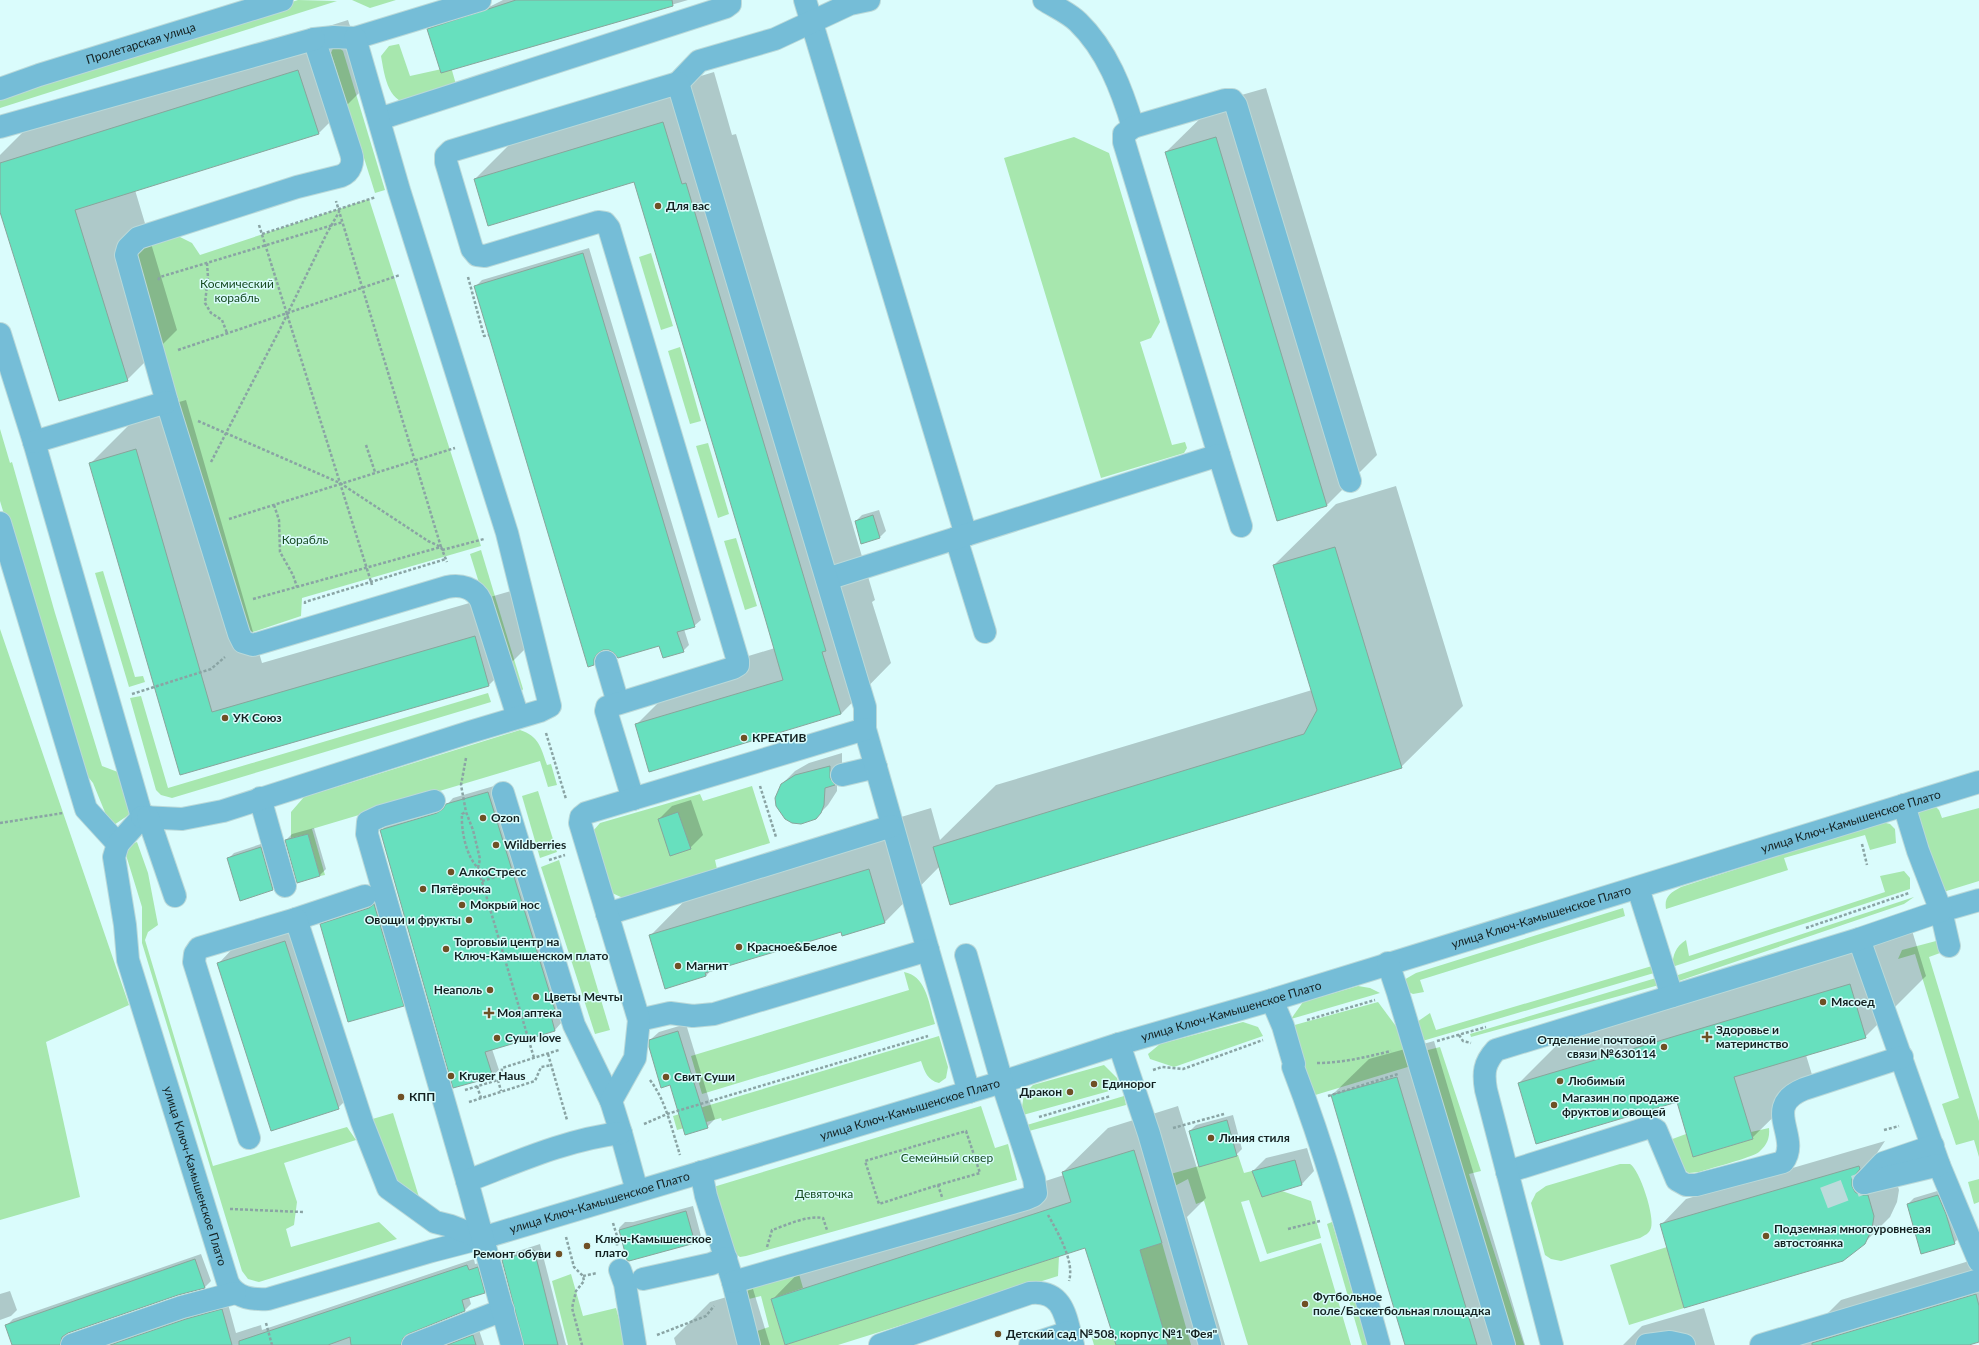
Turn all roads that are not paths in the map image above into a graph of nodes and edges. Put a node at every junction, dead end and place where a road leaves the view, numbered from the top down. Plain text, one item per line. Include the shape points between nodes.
1 (282, 0) edge
2 (480, 0) edge
3 (730, 0) edge
4 (805, 0) edge
5 (868, 0) edge
6 (1044, 0) edge
7 (810, 22) junction
8 (355, 38) junction
9 (314, 39) junction
10 (678, 83) junction
11 (0, 89) edge
12 (379, 120) junction
13 (0, 127) edge
14 (1133, 127) junction
15 (0, 334) edge
16 (167, 402) junction
17 (34, 442) junction
18 (1219, 455) junction
19 (1350, 481) dead end
20 (0, 523) edge
21 (1241, 526) dead end
22 (961, 536) junction
23 (826, 579) junction
24 (985, 632) dead end
25 (606, 662) dead end
26 (618, 703) junction
27 (518, 717) junction
28 (865, 729) junction
29 (876, 767) junction
30 (842, 775) dead end
31 (1979, 782) edge
32 (503, 793) dead end
33 (260, 798) junction
34 (633, 799) junction
35 (434, 801) dead end
36 (1904, 805) junction
37 (145, 817) junction
38 (892, 826) junction
39 (118, 844) junction
40 (285, 886) dead end
41 (1638, 888) junction
42 (174, 896) dead end
43 (365, 896) dead end
44 (1979, 900) edge
45 (1941, 911) junction
46 (607, 914) junction
47 (296, 918) junction
48 (1859, 939) junction
49 (1949, 946) dead end
50 (928, 950) junction
51 (966, 956) dead end
52 (1388, 963) junction
53 (1672, 996) junction
54 (1272, 1000) junction
55 (639, 1020) junction
56 (1119, 1044) junction
57 (1902, 1058) junction
58 (1002, 1082) junction
59 (969, 1092) junction
60 (611, 1101) junction
61 (622, 1133) junction
62 (248, 1138) dead end
63 (701, 1172) junction
64 (1507, 1172) junction
65 (467, 1181) junction
66 (637, 1191) junction
67 (482, 1238) junction
68 (726, 1258) junction
69 (1979, 1261) edge
70 (620, 1270) dead end
71 (642, 1279) dead end
72 (1979, 1280) edge
73 (733, 1282) junction
74 (235, 1292) junction
75 (503, 1310) junction
76 (1071, 1339) edge
77 (635, 1344) edge
78 (72, 1345) edge
79 (413, 1345) edge
80 (512, 1345) edge
81 (750, 1345) edge
82 (880, 1345) edge
83 (1030, 1345) edge
84 (1210, 1345) edge
85 (1379, 1345) edge
86 (1504, 1345) edge
87 (1552, 1345) edge
88 (1647, 1345) edge
89 (1684, 1345) edge
90 (1761, 1345) edge

1 - 11 street, Пролетарская улица
2 - 8 street
3 - 12 street via 730,4 726,6
4 - 7 street
5 - 7 street via 850,4
6 - 14 street via 1077,22 1102,53 1124,97
7 - 10 street via 775,39 699,61
7 - 22 street
8 - 9 street via 334,36
8 - 12 street
9 - 13 street
9 - 16 street via 352,157 348,172 138,238 128,248 127,258
10 - 23 street
10 - 26 street via 451,151 446,156 472,249 477,255 485,256 598,222 605,223 609,228 738,661 738,665 733,668
12 - 27 street via 507,533 550,703 548,708
14 - 18 street via 1124,134 1124,142
14 - 19 street via 1225,100 1232,100 1236,106
15 - 17 street
16 - 17 street
16 - 27 street via 243,642 253,645 455,585 467,588 479,597
17 - 37 street
18 - 21 street
18 - 22 street
20 - 39 street via 86,809
22 - 23 street
22 - 24 street
23 - 28 street via 865,707
25 - 26 street
26 - 34 street via 610,705 606,711
27 - 33 street
28 - 29 street
28 - 34 street
29 - 30 street
29 - 38 street
31 - 36 street, улица Ключ-Камышенское Плато
32 - 60 street via 574,1025
33 - 37 street via 223,811 182,819
33 - 40 street
34 - 46 street via 586,813 581,817 580,823
35 - 65 street via 381,816 368,822 366,826
36 - 41 street, улица Ключ-Камышенское Плато
36 - 45 street via 1920,858
37 - 39 street
37 - 42 street
38 - 46 street
38 - 50 street
39 - 74 street, улица Ключ-Камышенское Плато via 114,857 128,960 222,1265 228,1283
41 - 52 street, улица Ключ-Камышенское Плато
41 - 53 street
43 - 47 street
44 - 45 street
45 - 48 street
45 - 49 street
46 - 55 street
47 - 62 street via 200,948 194,962
47 - 67 street via 362,1122 388,1188 435,1222
48 - 53 street
48 - 57 street
50 - 55 street via 714,1014 693,1016 670,1013
50 - 59 street
51 - 58 street
52 - 54 street, улица Ключ-Камышенское Плато
52 - 86 street
53 - 64 street via 1496,1050 1484,1069 1485,1084
54 - 56 street, улица Ключ-Камышенское Плато
54 - 85 street via 1343,1215
55 - 60 street via 635,1058
56 - 58 street, улица Ключ-Камышенское Плато
56 - 84 street via 1149,1134
57 - 64 street via 1804,1089 1789,1097 1782,1116 1788,1151 1782,1162 1696,1185 1686,1185 1674,1175 1656,1130 1650,1127
57 - 69 street via 1936,1155
58 - 59 street, улица Ключ-Камышенское Плато
58 - 73 street via 1034,1179 1035,1195
59 - 63 street, улица Ключ-Камышенское Плато
60 - 61 street
61 - 65 street via 573,1143
61 - 66 street
63 - 66 street, улица Ключ-Камышенское Плато
63 - 68 street
64 - 87 street
65 - 67 street
66 - 67 street, улица Ключ-Камышенское Плато
67 - 74 street, улица Ключ-Камышенское Плато via 268,1299 251,1299
67 - 75 street
68 - 71 street via 711,1264
68 - 73 street
70 - 77 street via 625,1284
72 - 90 street
73 - 81 street
74 - 78 street via 182,1307
75 - 79 street
75 - 80 street
76 - 82 street via 1060,1303 1047,1293 1030,1292
76 - 83 street
88 - 89 street via 1670,1342

